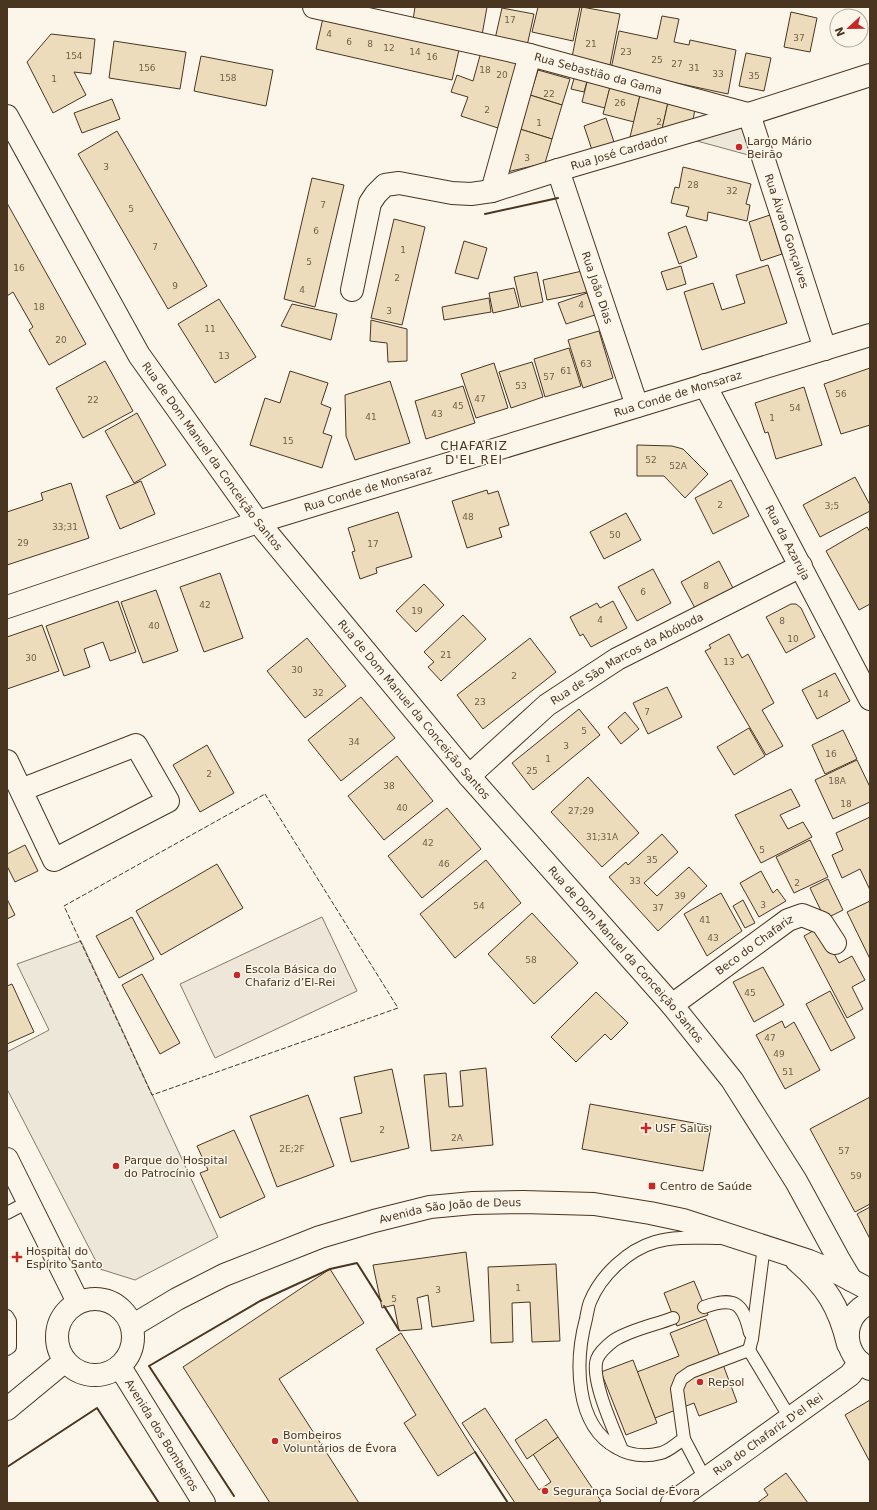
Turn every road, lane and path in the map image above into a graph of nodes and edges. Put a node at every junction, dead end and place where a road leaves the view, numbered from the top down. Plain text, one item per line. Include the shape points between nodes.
1 (319, 8) edge
2 (530, 55) junction
3 (870, 75) edge
4 (748, 114) junction
5 (7, 116) edge
6 (558, 170) junction
7 (492, 191) junction
8 (352, 290) dead end
9 (870, 335) edge
10 (825, 348) junction
11 (705, 385) junction
12 (637, 406) junction
13 (258, 522) junction
14 (800, 566) junction
15 (7, 607) edge
16 (870, 699) edge
17 (7, 761) edge
18 (469, 776) junction
19 (21, 790) junction
20 (835, 943) dead end
21 (672, 1005) junction
22 (7, 1159) edge
23 (28, 1202) junction
24 (7, 1213) edge
25 (739, 1238) junction
26 (774, 1249) junction
27 (851, 1280) junction
28 (870, 1290) edge
29 (78, 1302) junction
30 (870, 1303) edge
31 (704, 1307) dead end
32 (7, 1316) edge
33 (674, 1318) dead end
34 (132, 1326) junction
35 (750, 1344) junction
36 (848, 1344) junction
37 (7, 1349) edge
38 (64, 1361) junction
39 (865, 1366) edge
40 (120, 1367) junction
41 (7, 1409) edge
42 (790, 1418) junction
43 (684, 1439) junction
44 (622, 1450) junction
45 (706, 1479) junction
46 (204, 1503) edge
47 (672, 1503) edge

1 - 2 street, Rua Sebastião da Gama
2 - 4 street, Rua Sebastião da Gama
2 - 7 street
3 - 4 street
4 - 6 street, Rua José Cardador
4 - 10 street, Rua Álvaro Gonçalves
5 - 13 street, Rua de Dom Manuel da Conceição Santos via 139,355
6 - 7 street, Rua José Cardador
6 - 12 street, Rua João Dias
7 - 8 street, Rua José Cardador via 452,193 398,183 385,186 370,203
9 - 10 street, Rua Conde de Monsaraz
10 - 11 street, Rua Conde de Monsaraz
11 - 12 street, Rua Conde de Monsaraz
11 - 14 street, Rua da Azaruja
12 - 13 street, Rua Conde de Monsaraz
13 - 15 street, Rua Conde de Monsaraz
13 - 18 street, Rua de Dom Manuel da Conceição Santos
14 - 16 street, Rua da Azaruja
14 - 18 street, Rua de São Marcos da Abóboda via 611,663 547,704
17 - 19 street
18 - 21 street, Rua de Dom Manuel da Conceição Santos
19 - 19 street via 54,860 168,801 136,745
20 - 21 street, Beco do Chafariz via 822,924 802,915 788,920
21 - 27 street, Rua de Dom Manuel da Conceição Santos via 732,1080 796,1181
22 - 23 street
23 - 24 lane
23 - 29 street
25 - 26 street, Avenida São João de Deus
25 - 34 street, Avenida São João de Deus via 683,1220 594,1204 523,1202 430,1207 320,1237 224,1275
25 - 44 lane via 680,1238 656,1242 637,1250 604,1277 590,1302 581,1336 579,1376 586,1408 597,1432 609,1444
26 - 27 street, Avenida São João de Deus via 838,1272
26 - 35 lane
26 - 36 street, Avenida São João de Deus via 797,1261 819,1282 832,1299
27 - 28 street, Avenida São João de Deus
29 - 34 street via 91,1298 116,1305 126,1314
29 - 38 street via 67,1310 56,1335 58,1349
30 - 36 street via 856,1312 850,1321 847,1332
31 - 35 lane via 728,1301 738,1306 744,1312
32 - 37 lane via 10,1321 10,1347
33 - 44 lane via 623,1336 613,1342 597,1359 595,1370 599,1389
34 - 40 street via 132,1348
35 - 42 lane
35 - 43 lane via 681,1379 676,1389
36 - 39 street, Avenida São João de Deus via 852,1354
38 - 40 street via 85,1375 97,1376
38 - 41 street
39 - 42 street, Rua do Chafariz D'el Rei
40 - 46 street, Avenida dos Bombeiros
42 - 45 street, Rua do Chafariz D'el Rei
43 - 44 lane via 663,1453 644,1456
43 - 45 lane
45 - 47 street, Rua do Chafariz D'el Rei

